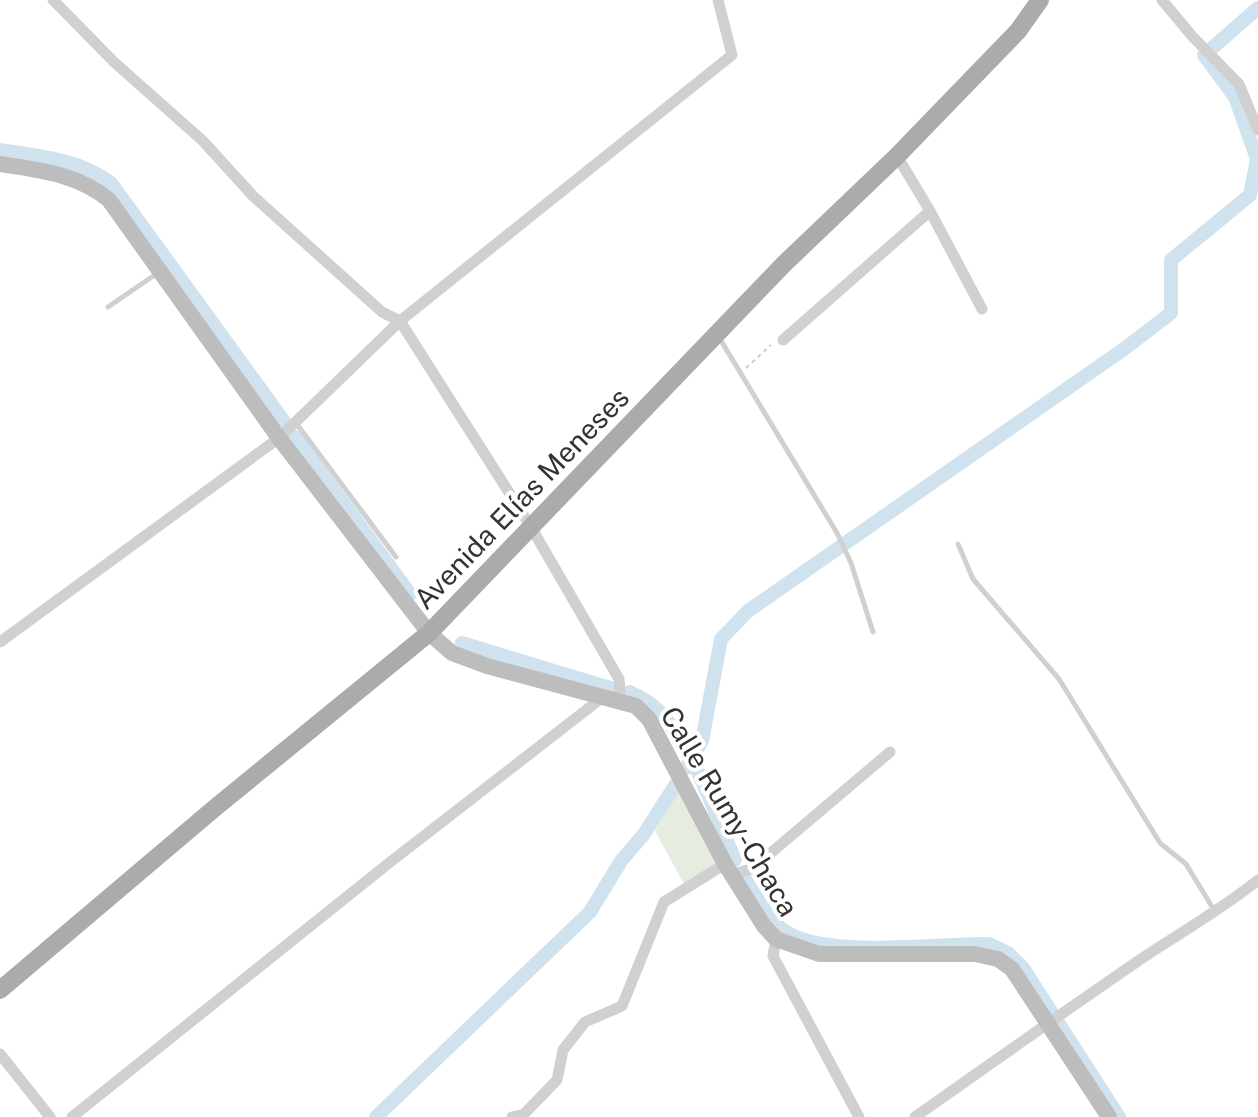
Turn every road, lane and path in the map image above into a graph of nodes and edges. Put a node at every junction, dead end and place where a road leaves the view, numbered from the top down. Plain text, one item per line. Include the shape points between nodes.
1 (53, 0) edge
2 (718, 0) edge
3 (1040, 0) edge
4 (1162, 0) edge
5 (1258, 130) edge
6 (897, 156) junction
7 (0, 164) edge
8 (930, 211) junction
9 (160, 271) junction
10 (108, 307) dead end
11 (982, 309) dead end
12 (400, 321) junction
13 (718, 334) junction
14 (783, 340) joint
15 (741, 373) junction
16 (296, 422) junction
17 (279, 438) junction
18 (531, 527) junction
19 (958, 544) dead end
20 (396, 557) dead end
21 (873, 632) dead end
22 (429, 633) junction
23 (0, 642) edge
24 (603, 697) junction
25 (621, 702) junction
26 (890, 752) dead end
27 (729, 869) junction
28 (1258, 880) edge
29 (1214, 911) junction
30 (776, 939) junction
31 (0, 990) edge
32 (1050, 1021) junction
33 (0, 1054) edge
34 (531, 1112) edge
35 (50, 1117) edge
36 (72, 1117) edge
37 (512, 1117) edge
38 (859, 1117) edge
39 (915, 1117) edge
40 (1109, 1117) edge

1 - 12 street via 203,141 253,196 382,312
2 - 12 street via 732,55
3 - 6 main road, Avenida Elías Meneses via 1018,31
4 - 5 street via 1239,84
6 - 8 street
6 - 13 main road, Avenida Elías Meneses
7 - 9 street, Calle Rumy-Chaca via 58,174 97,190
8 - 11 street
8 - 14 street
9 - 10 lane
9 - 17 street, Calle Rumy-Chaca
12 - 16 street
12 - 18 street
13 - 15 lane
13 - 18 main road, Avenida Elías Meneses
14 - 15 path
15 - 21 lane via 837,533
16 - 17 street
16 - 20 lane
17 - 22 street, Calle Rumy-Chaca
17 - 23 street
18 - 22 main road, Avenida Elías Meneses
18 - 25 street via 619,679
19 - 29 lane via 973,579 1059,679 1160,843 1186,864
22 - 24 street, Calle Rumy-Chaca via 452,653 487,666
22 - 31 main road, Avenida Elías Meneses
24 - 25 street, Calle Rumy-Chaca
24 - 36 street
25 - 27 street, Calle Rumy-Chaca via 636,706 649,719
26 - 27 street via 753,868
27 - 30 street, Calle Rumy-Chaca
27 - 34 street via 664,902 622,1006 585,1022 563,1050 557,1080
28 - 29 street
29 - 32 street
30 - 32 street, Calle Rumy-Chaca via 819,954 975,954 998,959 1012,969
30 - 38 street via 773,956
32 - 39 street
32 - 40 street, Calle Rumy-Chaca
33 - 35 street
34 - 37 street

